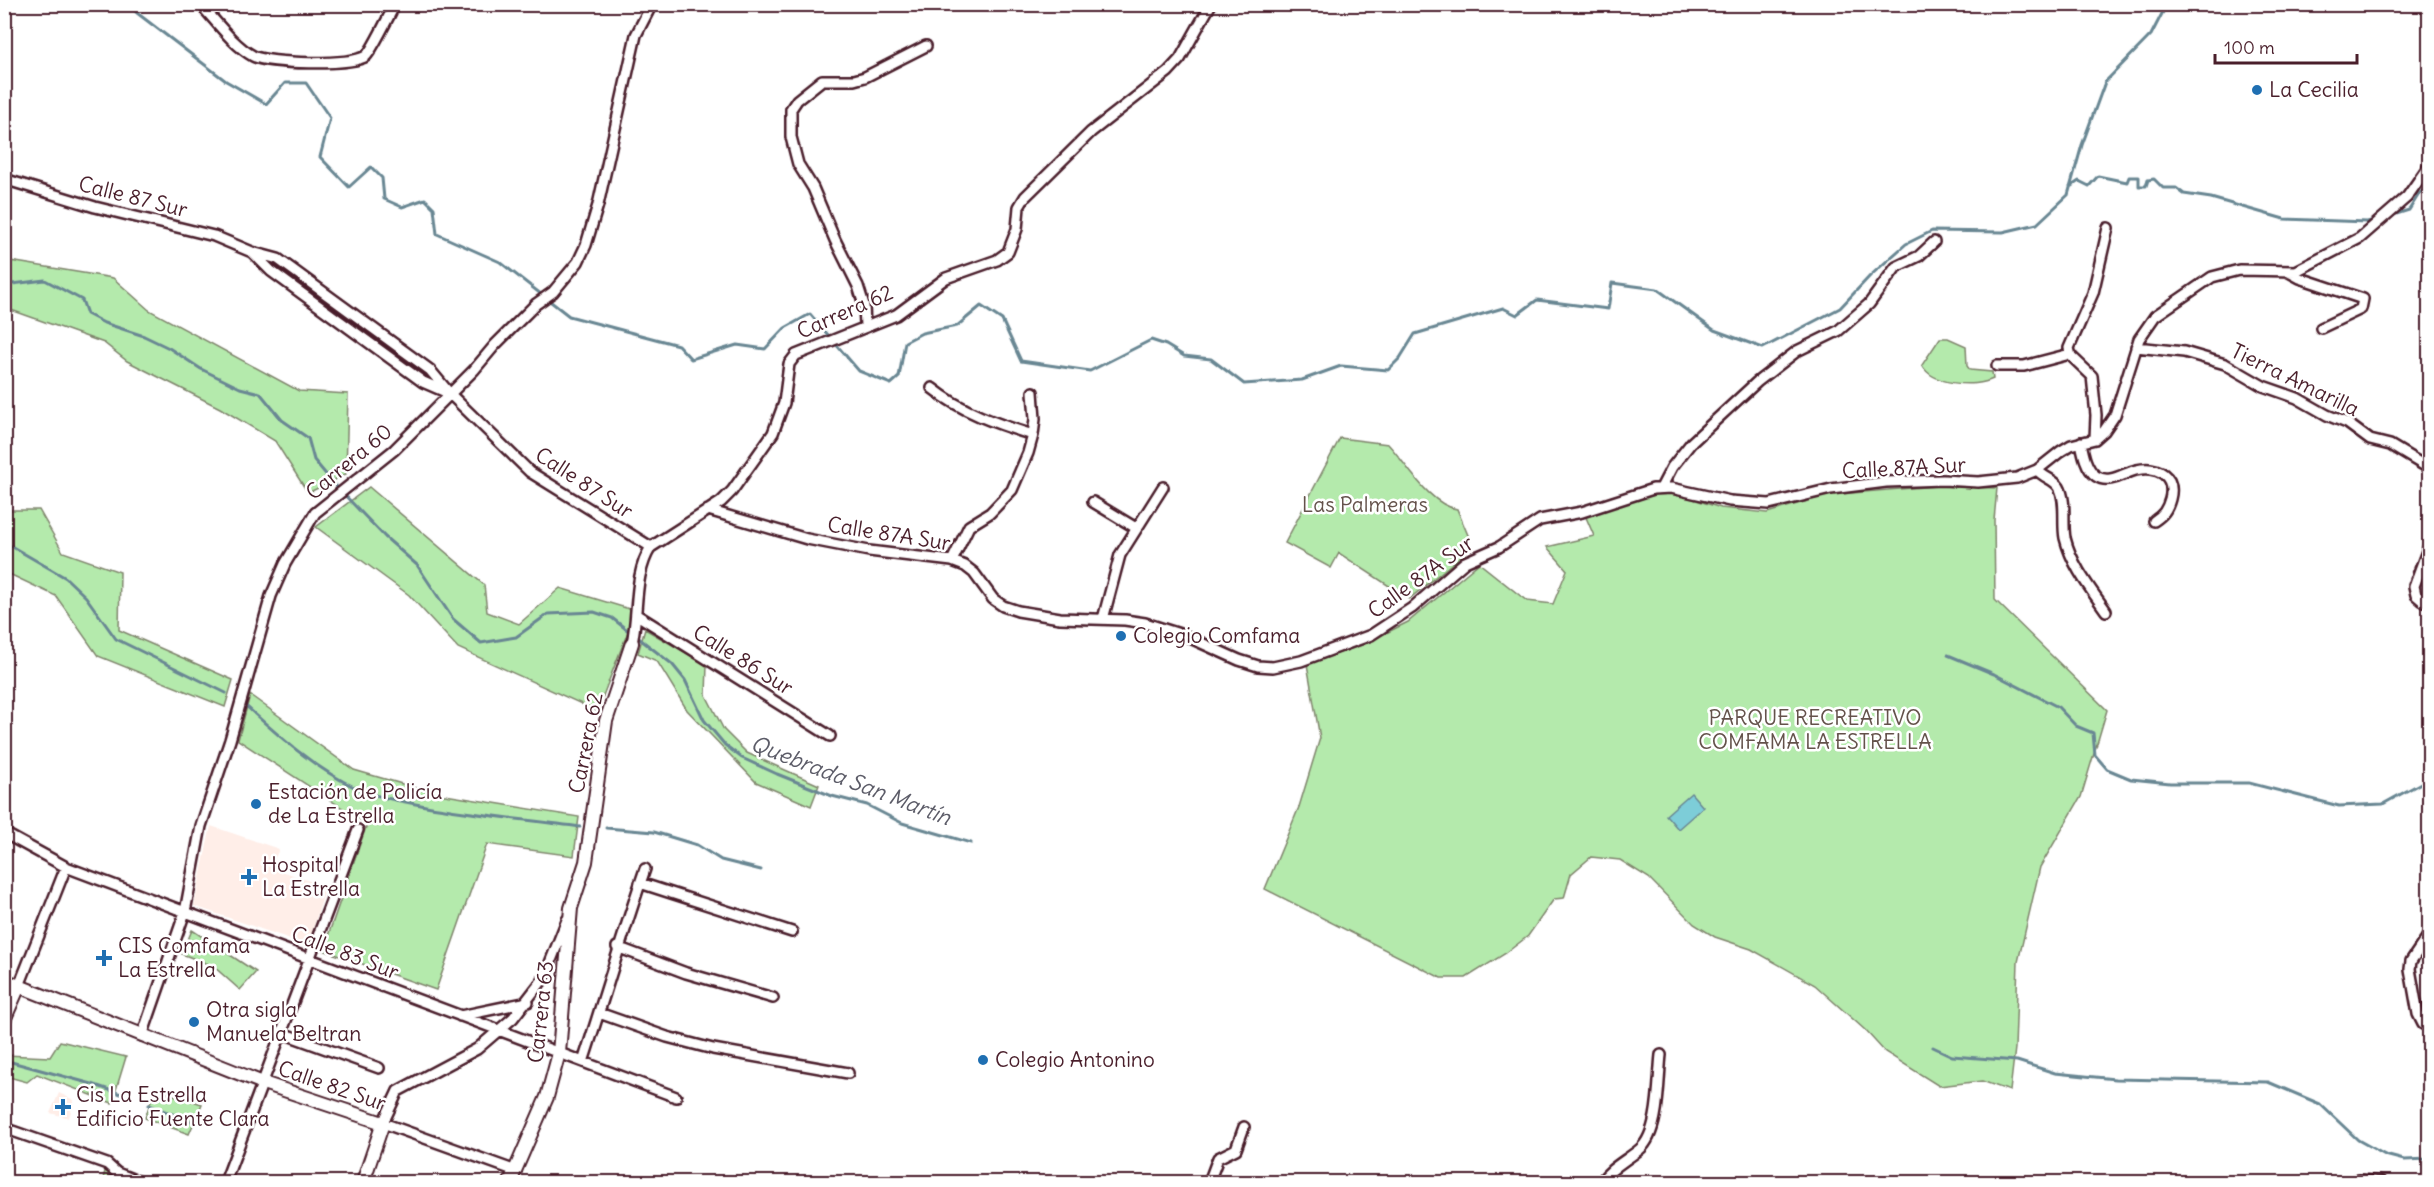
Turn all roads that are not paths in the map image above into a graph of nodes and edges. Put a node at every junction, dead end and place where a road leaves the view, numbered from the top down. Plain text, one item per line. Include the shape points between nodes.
1 (200, 4) edge
2 (395, 4) edge
3 (652, 4) edge
4 (1211, 4) edge
5 (926, 46) dead end
6 (2430, 164) edge
7 (4, 180) edge
8 (2108, 228) dead end
9 (1934, 242) dead end
10 (2289, 272) junction
11 (865, 326) junction
12 (2321, 328) dead end
13 (2136, 347) junction
14 (2070, 354) junction
15 (1997, 366) dead end
16 (932, 388) dead end
17 (1033, 392) dead end
18 (450, 394) junction
19 (1033, 435) junction
20 (2095, 439) junction
21 (2081, 442) junction
22 (2430, 469) edge
23 (2037, 470) junction
24 (1163, 487) dead end
25 (1661, 488) junction
26 (1093, 502) dead end
27 (708, 510) junction
28 (2154, 521) dead end
29 (1136, 528) junction
30 (2430, 543) edge
31 (651, 547) junction
32 (952, 561) junction
33 (2430, 600) edge
34 (2106, 611) dead end
35 (637, 615) junction
36 (1104, 619) junction
37 (632, 643) joint
38 (830, 736) dead end
39 (358, 830) dead end
40 (4, 833) edge
41 (66, 867) junction
42 (645, 869) dead end
43 (640, 884) junction
44 (571, 908) junction
45 (185, 912) junction
46 (792, 932) dead end
47 (2430, 933) edge
48 (618, 947) junction
49 (310, 959) junction
50 (4, 980) edge
51 (19, 986) junction
52 (773, 998) dead end
53 (528, 1002) junction
54 (599, 1012) junction
55 (460, 1016) junction
56 (4, 1020) edge
57 (2430, 1027) edge
58 (500, 1031) junction
59 (282, 1032) junction
60 (142, 1036) junction
61 (559, 1053) junction
62 (1661, 1054) dead end
63 (583, 1062) junction
64 (379, 1068) dead end
65 (848, 1073) dead end
66 (263, 1083) junction
67 (676, 1097) dead end
68 (383, 1123) junction
69 (1244, 1127) dead end
70 (4, 1128) edge
71 (513, 1177) edge
72 (140, 1182) edge
73 (225, 1182) edge
74 (363, 1182) edge
75 (1209, 1182) edge
76 (1601, 1182) edge
77 (2347, 1182) edge
78 (2381, 1182) edge

1 - 2 street via 243,49 257,58 352,62 367,56
3 - 18 street, Carrera 60 via 636,35 586,245 570,273
4 - 11 street, Carrera 62 via 1168,72 1091,132 1024,197 1008,252 997,260 946,278 896,315
5 - 11 street via 865,77 822,80 791,109 791,137 798,164 858,286
6 - 10 street via 2407,196 2368,233
7 - 18 street, Calle 87 Sur via 214,236 278,259 430,370
8 - 14 street via 2093,293 2075,329
9 - 25 street via 1919,256 1896,267 1869,304 1838,331 1797,351 1757,382 1691,443
10 - 12 street via 2363,299 2361,309
10 - 13 street via 2239,270 2212,277 2155,316 2142,331
11 - 27 street, Carrera 62 via 796,355 789,364 784,403 773,433 732,491
13 - 20 street via 2115,415
13 - 22 street, Tierra Amarilla via 2184,352 2225,364 2263,386 2347,423 2370,440 2390,445
14 - 15 street via 2024,366
14 - 20 street via 2092,376
16 - 19 street via 971,413
17 - 19 street
18 - 31 street, Calle 87 Sur via 530,472
18 - 45 street, Carrera 60 via 394,450 315,513 285,564 271,596 201,826
19 - 32 street via 1012,490 990,513 969,526
20 - 21 street, Calle 87A Sur
21 - 23 street, Calle 87A Sur via 2061,451
21 - 28 street via 2090,468 2104,479 2137,470 2165,473 2172,491 2168,508
23 - 25 street, Calle 87A Sur via 1999,481 1859,485 1769,504
23 - 34 street via 2060,489 2069,551 2077,570
24 - 29 street
25 - 36 street, Calle 87A Sur via 1582,512 1540,520 1465,562 1412,608 1371,635 1286,665 1258,666 1145,623
26 - 29 street
27 - 31 street, Carrera 62
27 - 32 street, Calle 87A Sur via 807,539
29 - 36 street via 1116,567
30 - 33 street via 2414,586 2416,595 2423,601
31 - 35 street, Carrera 62 via 640,572
32 - 36 street, Calle 87A Sur via 974,573 1003,606 1036,616
35 - 37 street, Carrera 62
35 - 38 street, Calle 86 Sur
37 - 44 street, Carrera 62 via 606,721 586,862
39 - 49 street
40 - 41 street, Calle 83 Sur
41 - 45 street, Calle 83 Sur
41 - 51 street
42 - 43 street
43 - 46 street
43 - 48 street
44 - 53 street, Carrera 62 via 544,978
44 - 61 street, Carrera 63
45 - 49 street, Calle 83 Sur
45 - 60 street, Carrera 60
47 - 57 street via 2414,955 2410,969 2418,1014 2423,1024
48 - 52 street via 686,974
48 - 54 street
49 - 55 street, Calle 83 Sur
49 - 59 street
50 - 51 street, Calle 82 Sur
51 - 56 street
51 - 60 street, Calle 82 Sur
53 - 55 street
53 - 58 street, Carrera 62
54 - 63 street
54 - 65 street via 713,1049
55 - 58 street, Calle 83 Sur
58 - 61 street, Calle 83 Sur
58 - 68 street, Carrera 62 via 477,1049 398,1092
59 - 64 street
59 - 66 street
60 - 66 street, Calle 82 Sur
61 - 63 street, Calle 83 Sur
61 - 71 street, Carrera 63 via 547,1097
62 - 76 street via 1649,1139
63 - 67 street, Calle 83 Sur
66 - 68 street, Calle 82 Sur
66 - 73 street
68 - 71 street, Calle 82 Sur
68 - 74 street, Carrera 62
69 - 75 street via 1236,1149 1218,1158
70 - 72 street via 107,1164 117,1173
77 - 78 street

